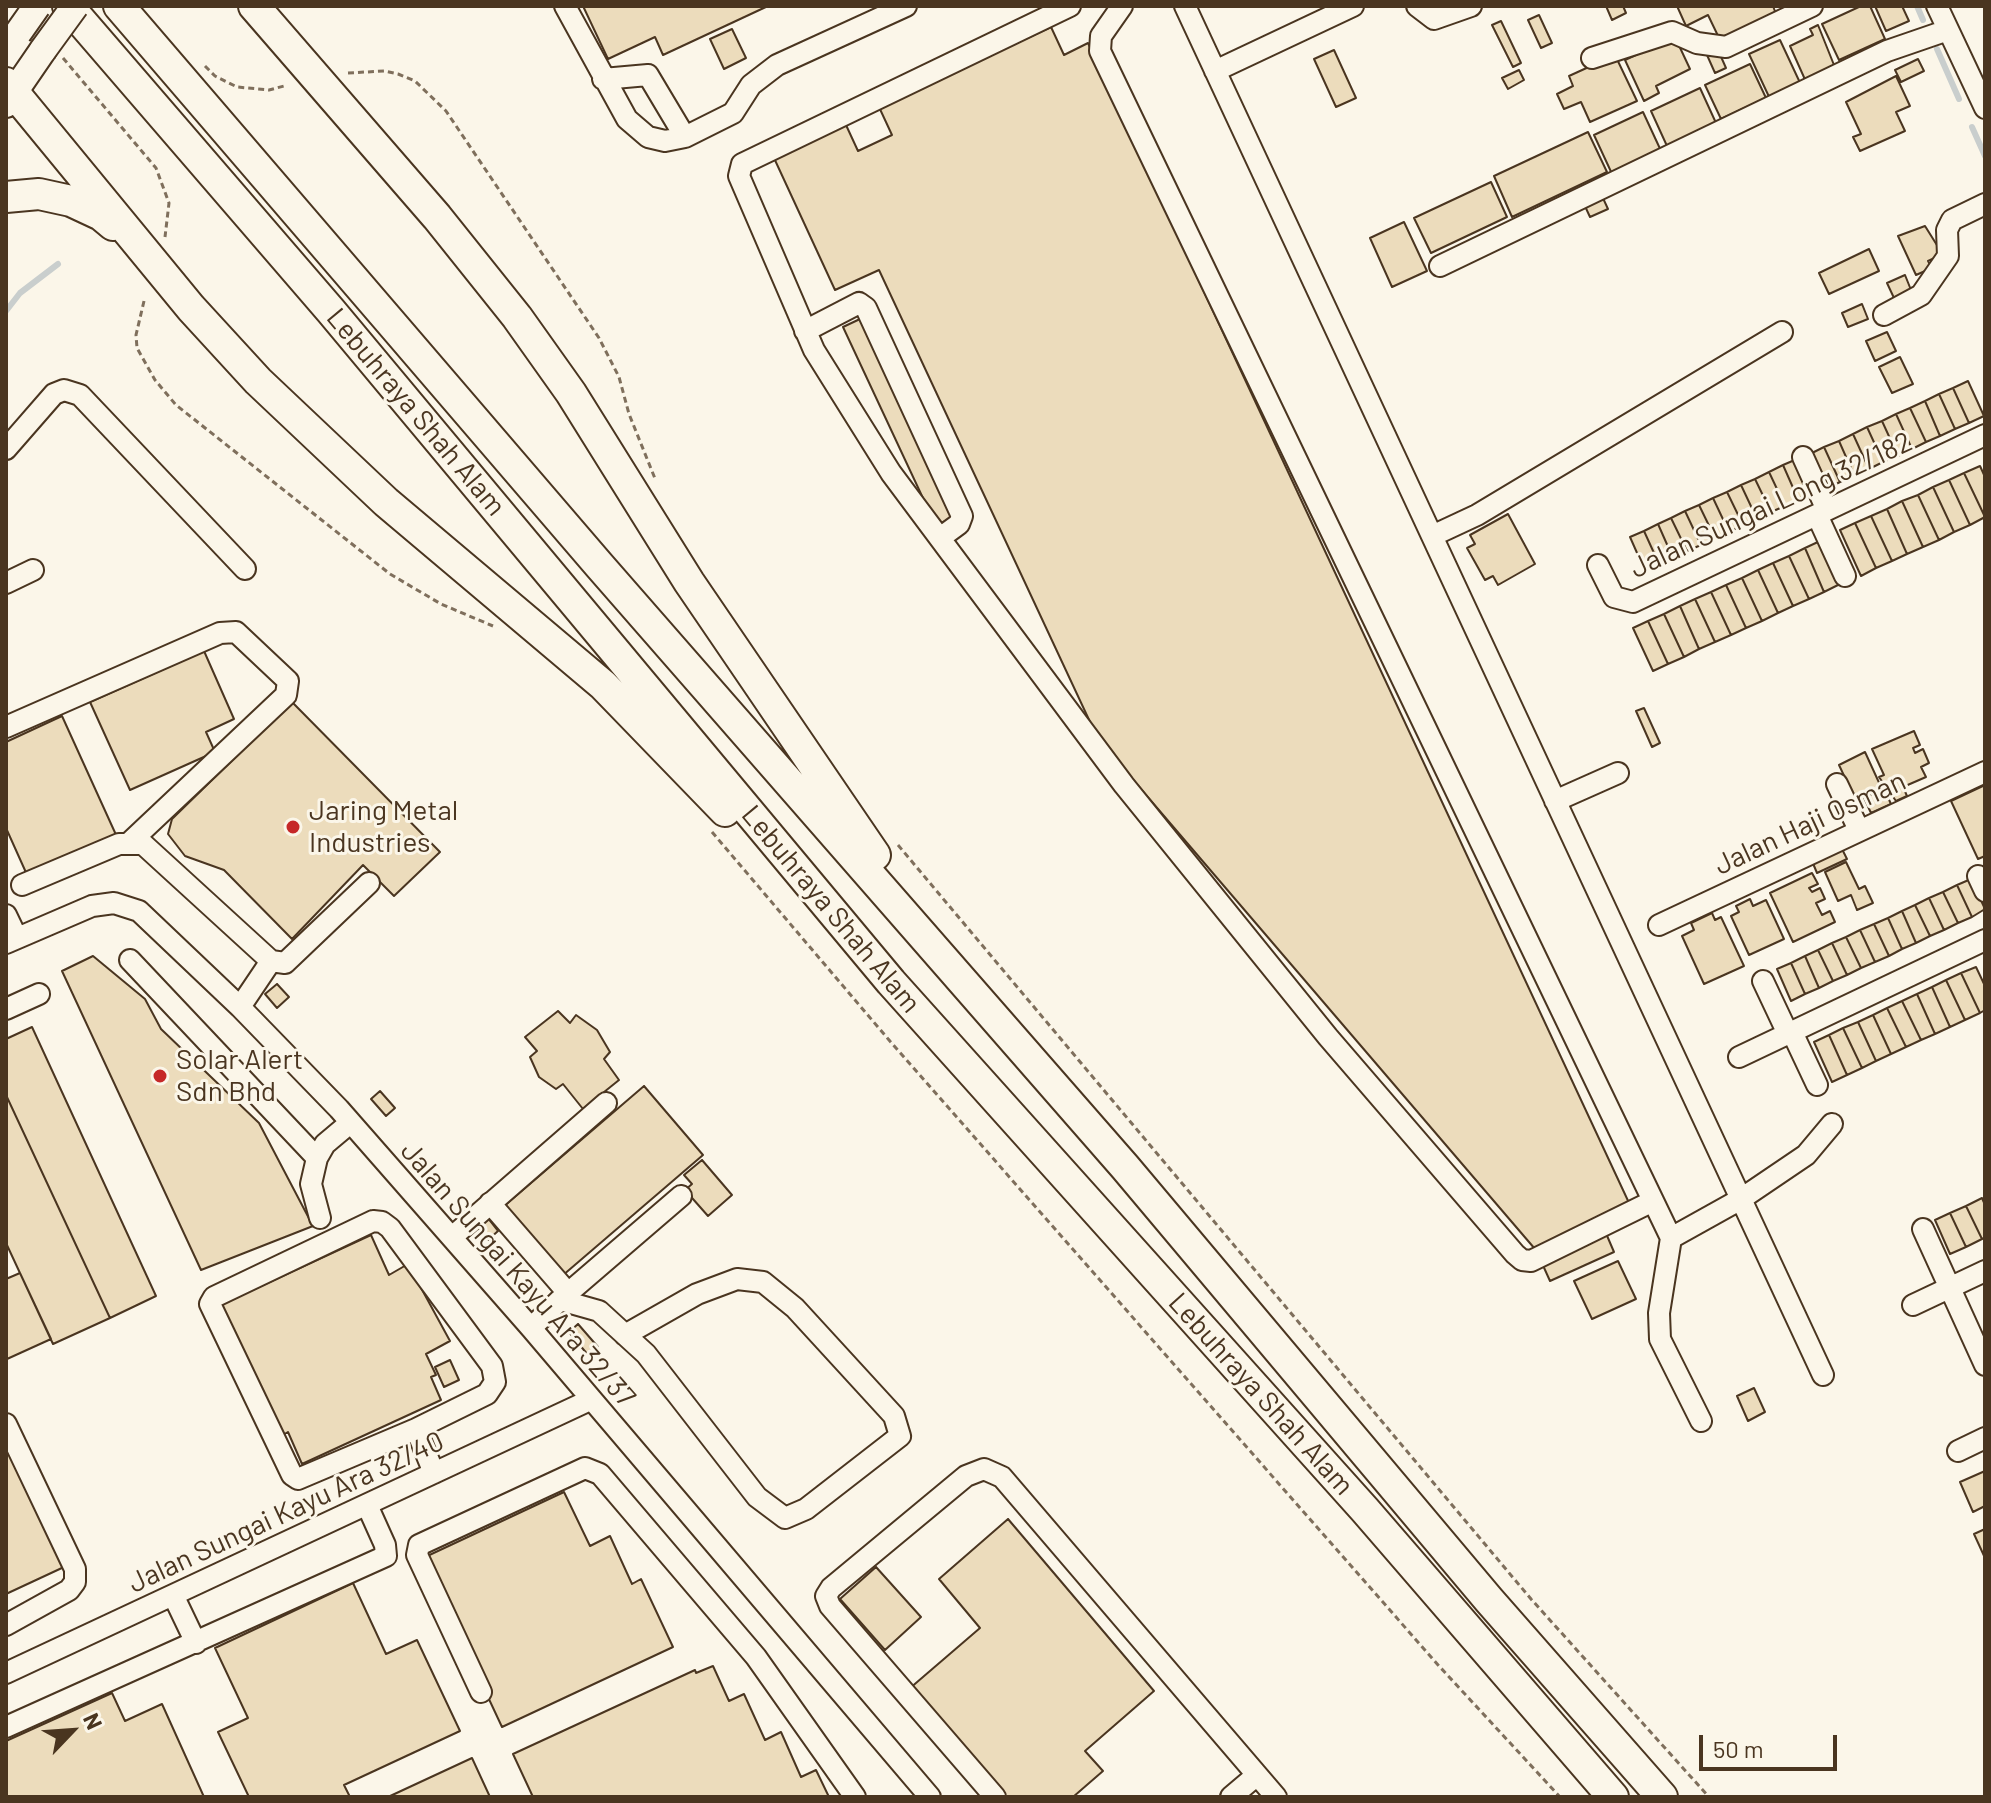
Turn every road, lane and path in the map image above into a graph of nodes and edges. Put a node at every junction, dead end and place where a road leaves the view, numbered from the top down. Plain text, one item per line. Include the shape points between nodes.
1 (37, 6) edge
2 (68, 6) edge
3 (75, 6) edge
4 (119, 6) edge
5 (254, 6) edge
6 (565, 6) edge
7 (906, 6) edge
8 (1070, 6) edge
9 (1122, 6) edge
10 (1185, 6) edge
11 (1353, 6) edge
12 (1417, 6) edge
13 (1471, 6) edge
14 (1812, 6) edge
15 (1937, 6) edge
16 (1948, 30) junction
17 (12, 41) edge
18 (51, 51) junction
19 (195, 57) dead end
20 (1592, 58) dead end
21 (1215, 71) junction
22 (348, 73) dead end
23 (603, 79) junction
24 (284, 86) dead end
25 (9, 93) edge
26 (1985, 108) edge
27 (685, 137) junction
28 (6, 197) edge
29 (1985, 204) edge
30 (152, 247) junction
31 (1440, 266) dead end
32 (144, 301) dead end
33 (1884, 315) dead end
34 (805, 331) junction
35 (1782, 332) dead end
36 (1985, 435) edge
37 (6, 449) edge
38 (1803, 457) dead end
39 (658, 485) dead end
40 (1822, 512) junction
41 (1432, 536) junction
42 (940, 538) junction
43 (1598, 565) dead end
44 (245, 569) dead end
45 (33, 570) dead end
46 (1845, 576) dead end
47 (6, 583) edge
48 (500, 630) dead end
49 (6, 727) edge
50 (1985, 772) edge
51 (1618, 773) dead end
52 (1837, 784) dead end
53 (1555, 801) junction
54 (1859, 830) junction
55 (711, 831) dead end
56 (897, 843) dead end
57 (128, 844) junction
58 (369, 883) dead end
59 (22, 885) dead end
60 (6, 915) edge
61 (1659, 925) dead end
62 (12, 940) edge
63 (1985, 940) edge
64 (130, 960) dead end
65 (271, 961) junction
66 (1763, 981) dead end
67 (891, 982) junction
68 (969, 986) junction
69 (39, 994) dead end
70 (240, 1007) junction
71 (6, 1009) edge
72 (1790, 1033) junction
73 (1739, 1057) dead end
74 (1817, 1085) dead end
75 (606, 1103) dead end
76 (350, 1123) junction
77 (1832, 1124) dead end
78 (317, 1158) junction
79 (681, 1196) dead end
80 (1741, 1199) junction
81 (1651, 1202) junction
82 (490, 1203) junction
83 (320, 1218) dead end
84 (1923, 1229) dead end
85 (452, 1237) junction
86 (1671, 1238) junction
87 (1985, 1271) edge
88 (1949, 1287) junction
89 (564, 1296) junction
90 (1913, 1305) dead end
91 (531, 1328) junction
92 (625, 1335) junction
93 (1984, 1359) edge
94 (1823, 1375) dead end
95 (590, 1400) junction
96 (1701, 1421) dead end
97 (6, 1424) edge
98 (416, 1429) junction
99 (1985, 1438) edge
100 (1958, 1451) dead end
101 (434, 1473) junction
102 (367, 1505) junction
103 (174, 1597) junction
104 (6, 1625) edge
105 (196, 1643) junction
106 (6, 1673) edge
107 (481, 1692) dead end
108 (6, 1727) edge
109 (1257, 1775) junction
110 (855, 1797) edge
111 (930, 1797) edge
112 (995, 1797) edge
113 (1231, 1797) edge
114 (1276, 1797) edge
115 (1560, 1797) edge
116 (1613, 1797) edge
117 (1662, 1797) edge
118 (1709, 1797) edge

1 - 17 main road, bridge
2 - 67 highway, Lebuhraya Shah Alam via 331,311
3 - 18 main road, bridge
4 - 68 highway, Lebuhraya Shah Alam
5 - 68 highway via 517,317 697,594
6 - 23 street
7 - 27 street via 777,65 751,85 733,113
8 - 34 street via 742,164 739,176
9 - 81 street via 1101,36 1100,51
10 - 21 street
11 - 21 street
12 - 13 street via 1434,19
14 - 20 street via 1726,47 1672,32
15 - 16 street
16 - 26 street
16 - 31 street via 1887,51
18 - 25 main road
18 - 30 path via 162,178 170,214
19 - 24 path via 237,87
21 - 41 street
22 - 39 path via 398,74 415,81 446,111 599,338 619,377
23 - 27 street via 627,119 648,137
23 - 27 street via 648,75
25 - 30 highway
28 - 30 highway via 39,194 71,201
29 - 33 street via 1952,220 1948,256 1921,295
30 - 67 highway via 258,381 386,502 603,685
32 - 48 path via 137,348 176,405 390,574
34 - 42 street via 891,473
34 - 42 street via 859,303 866,308 962,516
35 - 41 street via 1477,515
36 - 40 street, Jalan Sungai Long 32/182
37 - 44 street via 54,394 64,390 80,395
38 - 40 street
40 - 43 street, Jalan Sungai Long 32/182 via 1633,602 1614,597
40 - 46 street
41 - 53 street
42 - 81 street via 1124,785 1328,1037 1515,1254 1531,1261
45 - 47 street
49 - 57 street via 220,633 236,632 288,681 286,695
50 - 54 street, Jalan Haji Osman
51 - 53 street
52 - 54 street
53 - 80 street
54 - 61 street, Jalan Haji Osman
55 - 115 path via 1439,1666
56 - 118 path via 1521,1587
57 - 59 street
57 - 65 street via 143,844
58 - 65 street via 285,963
60 - 62 street
62 - 70 street, Jalan Sungai Kayu Ara 32/37 via 92,906 114,903 139,911
63 - 72 street
64 - 78 street
65 - 70 street
66 - 72 street
67 - 116 highway, Lebuhraya Shah Alam via 1354,1498
68 - 117 highway, Lebuhraya Shah Alam
69 - 71 street
70 - 76 street, Jalan Sungai Kayu Ara 32/37
72 - 73 street
72 - 74 street
75 - 82 street
76 - 78 street
76 - 85 street, Jalan Sungai Kayu Ara 32/37
77 - 80 street via 1806,1155
78 - 83 street via 311,1184
79 - 89 street
80 - 86 street
80 - 94 street
81 - 86 street
82 - 85 street
82 - 89 street
84 - 88 street
85 - 91 street, Jalan Sungai Kayu Ara 32/37
86 - 96 street via 1660,1339
87 - 88 street
88 - 90 street
88 - 93 street
89 - 91 street
89 - 92 street via 599,1311
91 - 95 street, Jalan Sungai Kayu Ara 32/37
92 - 92 street via 646,1354 757,1497 785,1518 806,1509 900,1436 894,1416 795,1308 763,1282 737,1279 697,1294
95 - 101 street, Jalan Sungai Kayu Ara 32/40
95 - 111 street, Jalan Sungai Kayu Ara 32/37
97 - 104 street via 75,1569 75,1582
98 - 98 street via 298,1479 210,1304 214,1297 373,1221 382,1222 492,1366 495,1382 487,1394
98 - 101 street
99 - 100 street
101 - 102 street, Jalan Sungai Kayu Ara 32/40
102 - 103 street, Jalan Sungai Kayu Ara 32/40
102 - 105 street via 386,1556
103 - 105 street
103 - 106 street, Jalan Sungai Kayu Ara 32/40
105 - 108 street
107 - 110 street via 417,1555 419,1545 585,1468 600,1474 756,1657
109 - 112 street via 1002,1477 984,1469 966,1476 826,1596
109 - 113 street
109 - 114 street

